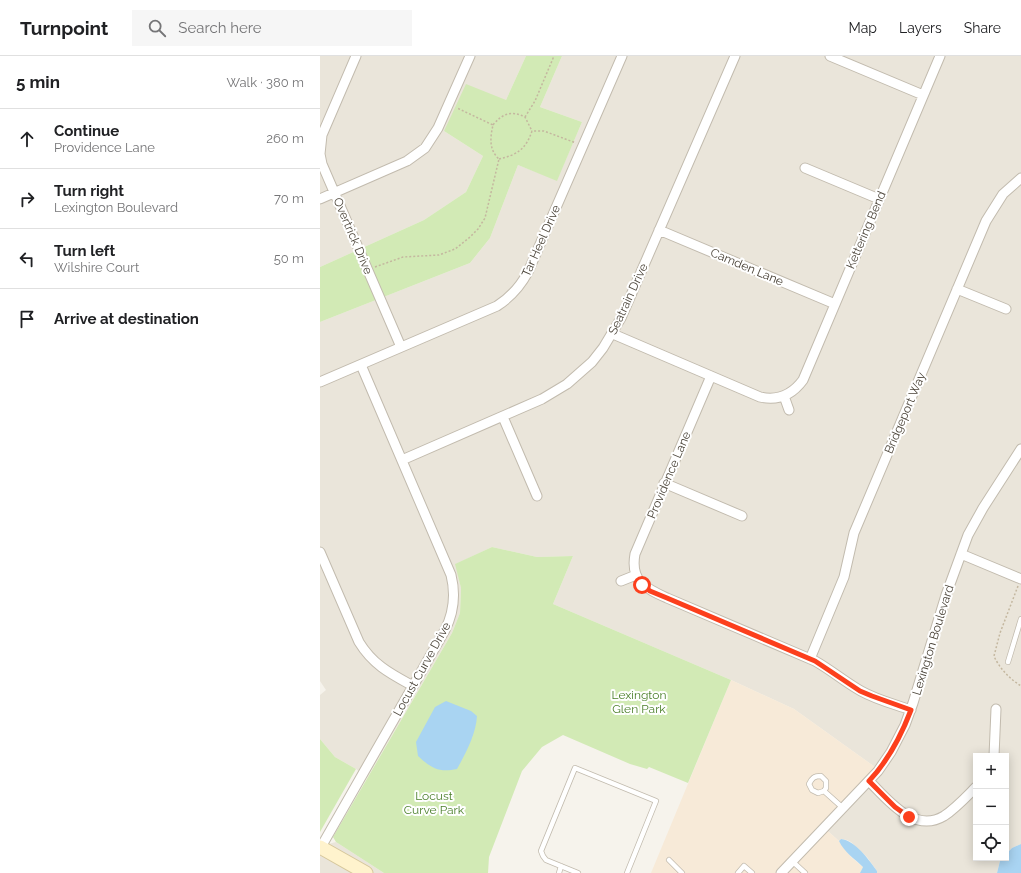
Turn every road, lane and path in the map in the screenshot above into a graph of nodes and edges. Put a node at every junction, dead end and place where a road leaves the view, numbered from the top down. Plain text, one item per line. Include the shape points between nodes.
1 (356, 56) edge
2 (470, 56) edge
3 (554, 56) edge
4 (622, 56) edge
5 (735, 56) edge
6 (830, 56) edge
7 (940, 56) edge
8 (923, 95) junction
9 (455, 107) dead end
10 (525, 117) junction
11 (493, 125) junction
12 (532, 131) junction
13 (582, 147) junction
14 (499, 159) junction
15 (805, 168) dead end
16 (1021, 178) edge
17 (334, 193) junction
18 (320, 199) edge
19 (879, 199) junction
20 (660, 230) junction
21 (368, 270) junction
22 (957, 289) junction
23 (835, 304) junction
24 (1006, 309) dead end
25 (613, 334) junction
26 (401, 347) junction
27 (362, 368) junction
28 (711, 376) junction
29 (320, 382) edge
30 (784, 396) junction
31 (790, 410) dead end
32 (503, 417) junction
33 (1021, 449) edge
34 (402, 460) junction
35 (664, 483) junction
36 (537, 496) dead end
37 (742, 516) dead end
38 (320, 552) edge
39 (961, 554) junction
40 (636, 575) junction
41 (1021, 579) edge
42 (621, 581) dead end
43 (1021, 619) edge
44 (810, 659) junction
45 (1008, 662) dead end
46 (413, 686) junction
47 (1021, 686) edge
48 (996, 709) dead end
49 (911, 710) junction
50 (994, 753) edge
51 (869, 781) junction
52 (974, 789) edge
53 (824, 791) dead end
54 (843, 808) junction
55 (320, 847) edge
56 (669, 860) dead end
57 (792, 861) junction
58 (561, 866) junction
59 (366, 873) edge
60 (559, 873) edge
61 (578, 873) edge
62 (627, 873) edge
63 (682, 873) edge
64 (738, 873) edge
65 (752, 873) edge
66 (781, 873) edge
67 (805, 873) edge

1 - 17 street, Overtrick Drive via 324,128 320,145 322,164
2 - 17 street via 438,128 425,148 407,161
3 - 10 path via 535,101
4 - 13 street, Tar Heel Drive
5 - 20 street, Seatrain Drive
6 - 8 street
7 - 8 street, Kettering Bend
8 - 19 street, Kettering Bend
9 - 11 path
10 - 11 path via 513,113 506,114
10 - 12 path
11 - 14 path via 491,142 494,154
12 - 13 path via 544,131
12 - 14 path via 521,150
13 - 26 street, Tar Heel Drive via 528,272 516,291 497,306
14 - 21 path via 485,218 470,237 439,255 403,257
15 - 19 street
16 - 22 street, Bridgeport Way via 1003,194 991,211
17 - 18 street
17 - 21 street, Overtrick Drive
19 - 23 street, Kettering Bend
20 - 23 street, Camden Lane
20 - 25 street, Seatrain Drive
21 - 26 street, Overtrick Drive
22 - 24 street
22 - 44 street, Bridgeport Way via 854,532 844,577
23 - 30 street, Kettering Bend via 803,380 798,388
25 - 28 street
25 - 32 street, Seatrain Drive via 592,362 567,384 542,400
26 - 27 street, Tar Heel Drive
27 - 29 street, Tar Heel Drive
27 - 34 street, Locust Curve Drive
28 - 30 street via 760,396
28 - 35 street, Providence Lane
30 - 31 street
32 - 34 street, Seatrain Drive
32 - 36 street
33 - 39 street, Lexington Boulevard via 983,508
34 - 46 street, Locust Curve Drive via 451,575 454,592 450,621
35 - 37 street
35 - 40 street, Providence Lane via 635,554
38 - 46 street via 365,652 384,670
39 - 41 street
39 - 49 street, Lexington Boulevard
40 - 42 street
40 - 44 street via 642,585 650,591
41 - 47 path via 994,656 1002,669
43 - 45 lane
44 - 49 street via 860,691
46 - 55 street, Locust Curve Drive
48 - 50 street
49 - 51 street, Lexington Boulevard via 891,752
51 - 52 street via 902,813 923,820 942,817
51 - 54 street, Lexington Boulevard
53 - 54 lane
54 - 57 street, Lexington Boulevard
55 - 59 main road
56 - 63 lane
57 - 66 street, Lexington Boulevard
57 - 67 lane
58 - 60 lane
58 - 61 lane
58 - 62 lane via 546,860 541,851 575,768 656,801
64 - 65 lane via 744,866

